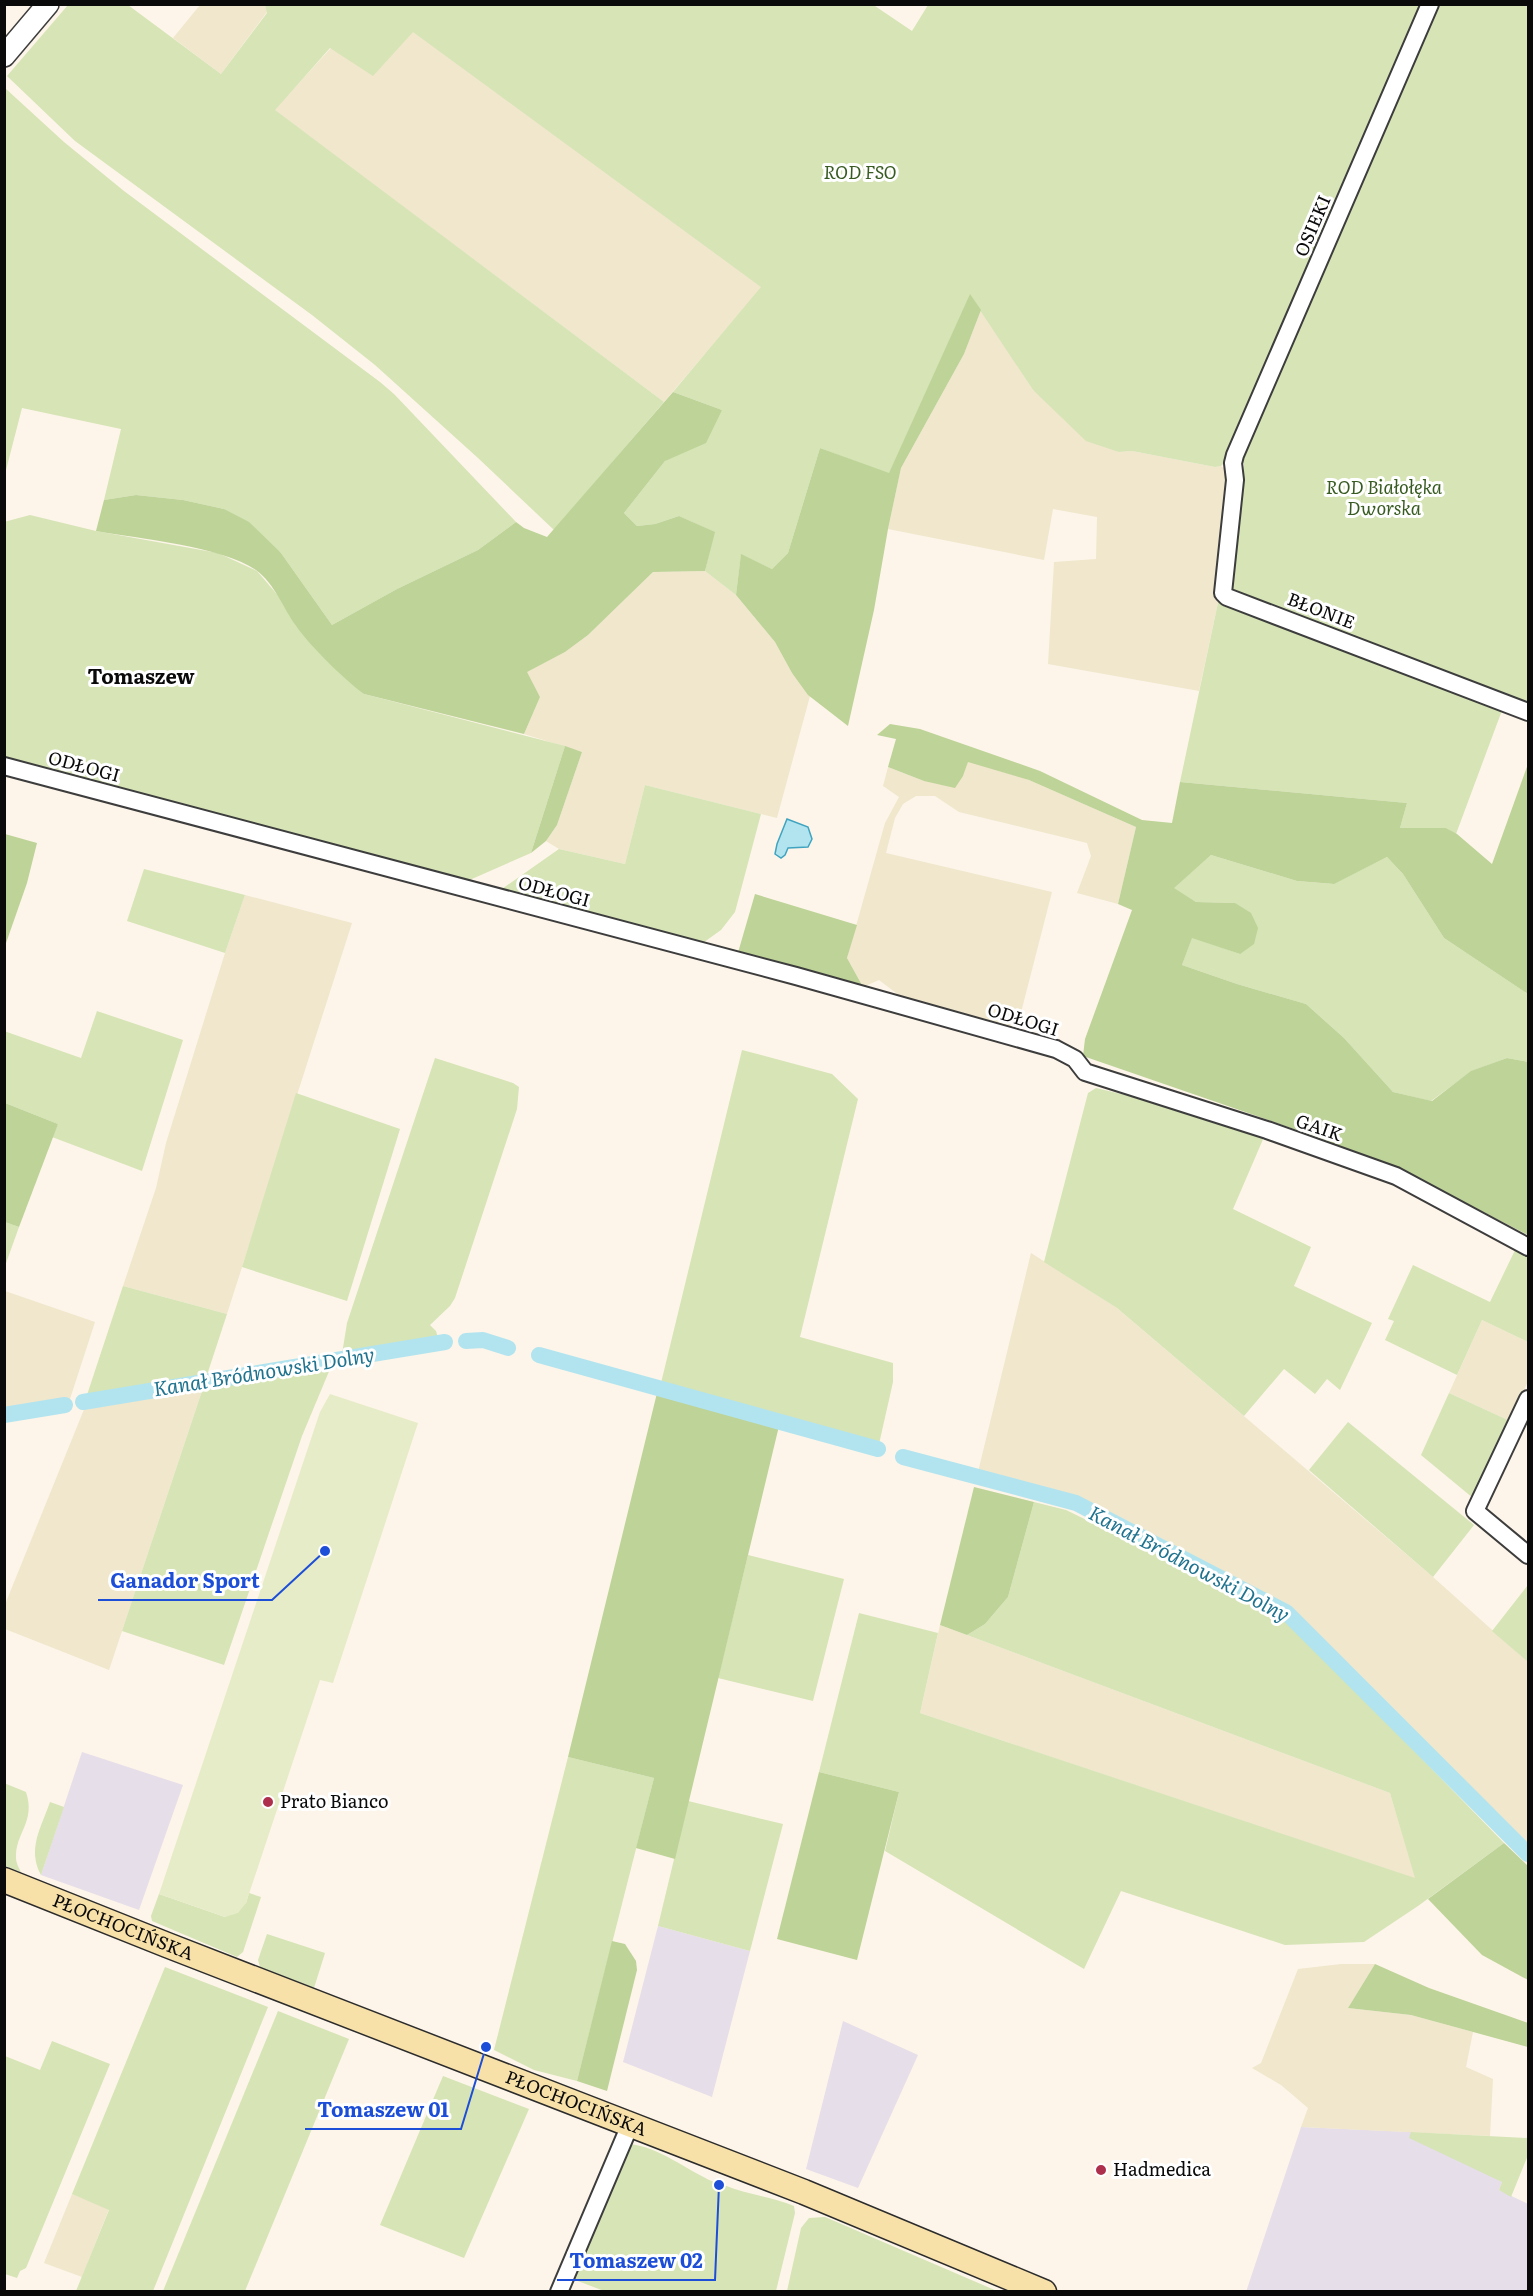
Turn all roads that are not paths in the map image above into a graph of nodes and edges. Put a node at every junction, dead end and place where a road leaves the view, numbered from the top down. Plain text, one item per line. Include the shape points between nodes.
1 (48, 4) edge
2 (1430, 4) edge
3 (4, 56) edge
4 (1233, 463) joint
5 (1528, 712) edge
6 (4, 766) edge
7 (1085, 1072) joint
8 (1528, 1247) edge
9 (1528, 1399) edge
10 (1528, 1555) edge
11 (4, 1880) edge
12 (630, 2125) junction
13 (559, 2292) edge
14 (1044, 2292) edge

1 - 3 street
2 - 4 street, OSIEKI
4 - 5 street, BŁONIE via 1225,596
6 - 7 street, ODŁOGI via 892,1002 1056,1049 1075,1059
7 - 8 street, GAIK via 1396,1176
9 - 10 street via 1475,1511
11 - 12 main road, PŁOCHOCIŃSKA
12 - 13 street
12 - 14 main road, PŁOCHOCIŃSKA

